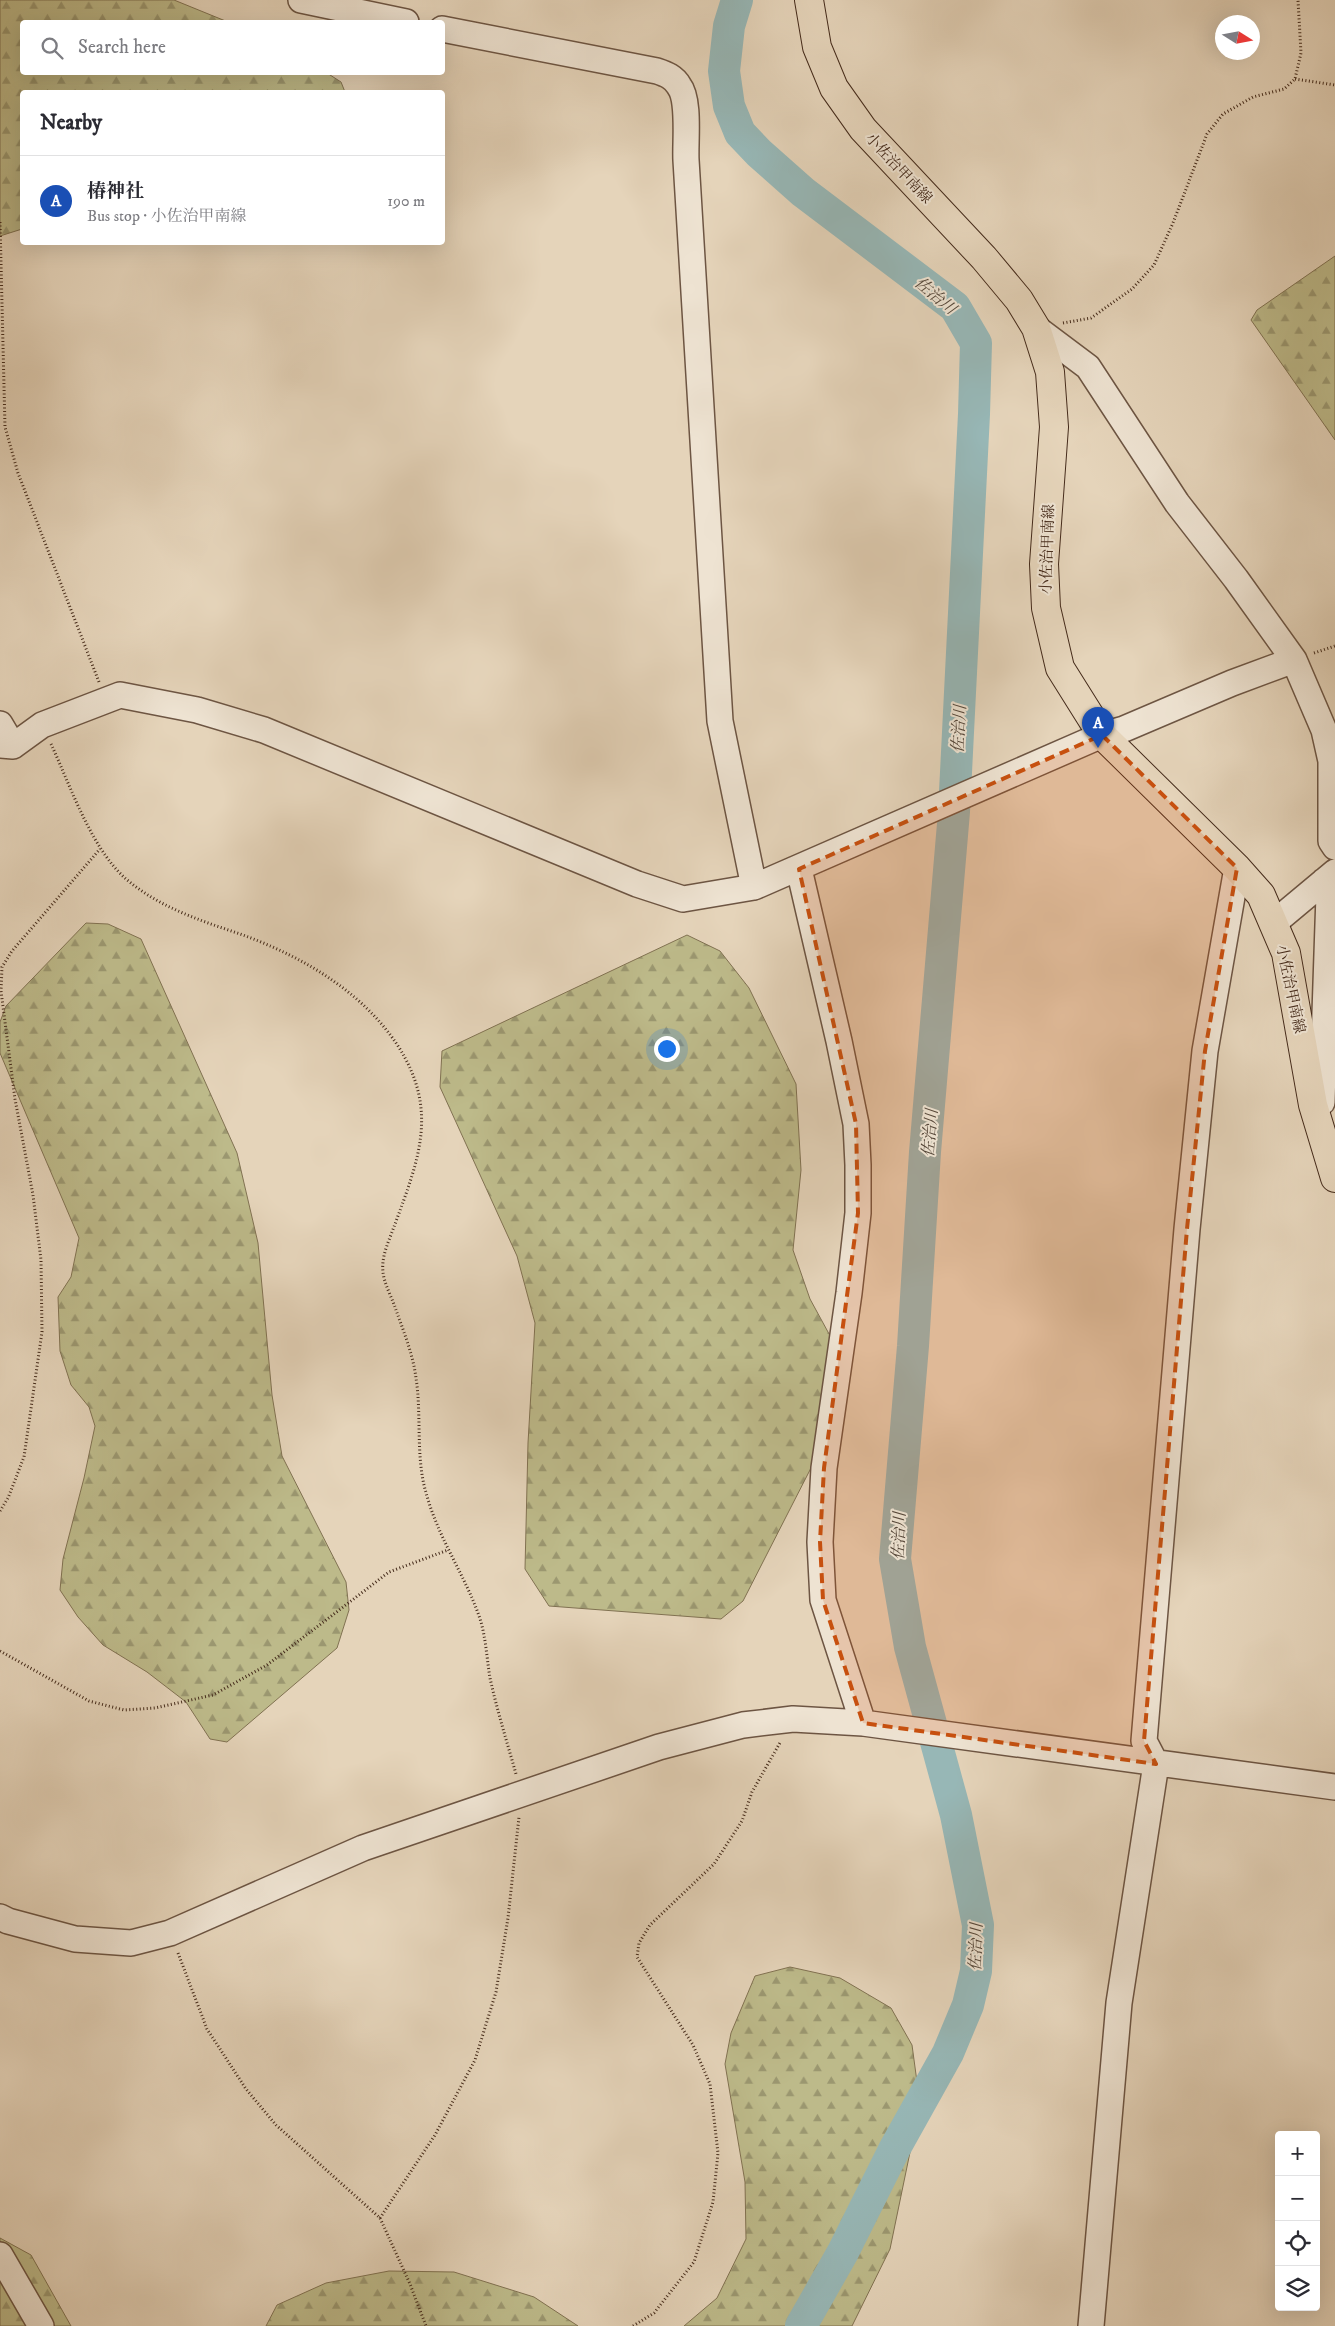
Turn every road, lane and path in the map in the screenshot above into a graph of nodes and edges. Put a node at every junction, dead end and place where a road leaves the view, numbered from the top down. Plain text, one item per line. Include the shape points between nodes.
1 (300, 0) edge
2 (809, 0) edge
3 (1298, 0) edge
4 (396, 20) edge
5 (445, 31) edge
6 (1295, 79) junction
7 (1335, 85) edge
8 (0, 222) edge
9 (1036, 328) junction
10 (1294, 660) junction
11 (106, 701) junction
12 (0, 724) edge
13 (42, 725) junction
14 (1102, 735) junction
15 (7, 746) edge
16 (1335, 847) edge
17 (100, 849) junction
18 (1237, 868) junction
19 (799, 869) junction
20 (1330, 877) edge
21 (754, 887) junction
22 (1274, 923) junction
23 (1313, 1105) junction
24 (1335, 1178) edge
25 (0, 1511) edge
26 (448, 1550) junction
27 (0, 1651) edge
28 (793, 1719) junction
29 (863, 1723) junction
30 (1156, 1764) junction
31 (1335, 1787) edge
32 (522, 1793) junction
33 (0, 1917) edge
34 (170, 1933) junction
35 (380, 2218) junction
36 (0, 2255) edge
37 (41, 2326) edge
38 (426, 2326) edge
39 (632, 2326) edge
40 (1091, 2326) edge

1 - 4 street
2 - 9 main road, 小佐治甲南線 via 817,47 834,88 863,129 984,258 1019,300
3 - 6 path via 1301,53
5 - 21 street via 657,71 670,75 680,86 685,101 720,721
6 - 7 path
6 - 9 path via 1284,89 1253,97 1223,114 1207,134 1154,265 1132,289 1091,318
8 - 11 path via 5,427 18,474
9 - 10 street via 1088,367 1177,503
9 - 14 main road, 小佐治甲南線 via 1050,372 1054,428 1044,564 1046,608 1060,668
10 - 14 street
10 - 16 street via 1324,730 1330,761 1331,841
11 - 13 street
11 - 21 street via 120,695 197,710 264,730 628,880 683,899
12 - 15 street
13 - 15 street
13 - 17 path
14 - 18 main road, 小佐治甲南線
14 - 19 street
17 - 25 path via 12,951 2,967 2,1001 41,1260 42,1332 24,1457
17 - 26 path via 126,878 155,899 322,972 370,1009 399,1047 414,1080 423,1135 416,1169 384,1256 382,1273 404,1331 416,1378 426,1495
18 - 22 main road, 小佐治甲南線 via 1261,895
18 - 30 street via 1205,1051 1186,1229 1144,1741
19 - 21 street
19 - 29 street via 856,1124 858,1213 824,1468 820,1542 822,1600
20 - 22 street
20 - 23 street via 1322,1102
22 - 23 main road, 小佐治甲南線 via 1286,953
23 - 24 main road, 小佐治甲南線
26 - 27 path via 389,1572 267,1666 213,1695 165,1706 124,1710 88,1701
26 - 32 path via 480,1622 490,1678
28 - 29 street
28 - 32 street via 743,1725 659,1747
28 - 39 path via 752,1792 742,1820 714,1864 650,1925 639,1943 637,1957 693,2045 710,2084 718,2153 713,2202 694,2262 654,2312
29 - 30 street
30 - 31 street
30 - 40 street via 1119,2003
32 - 34 street via 363,1848
32 - 35 path via 496,1992 475,2060 435,2135
33 - 34 street via 75,1939 131,1943
34 - 35 path via 207,2028 246,2089 276,2125
35 - 38 path
36 - 37 street

